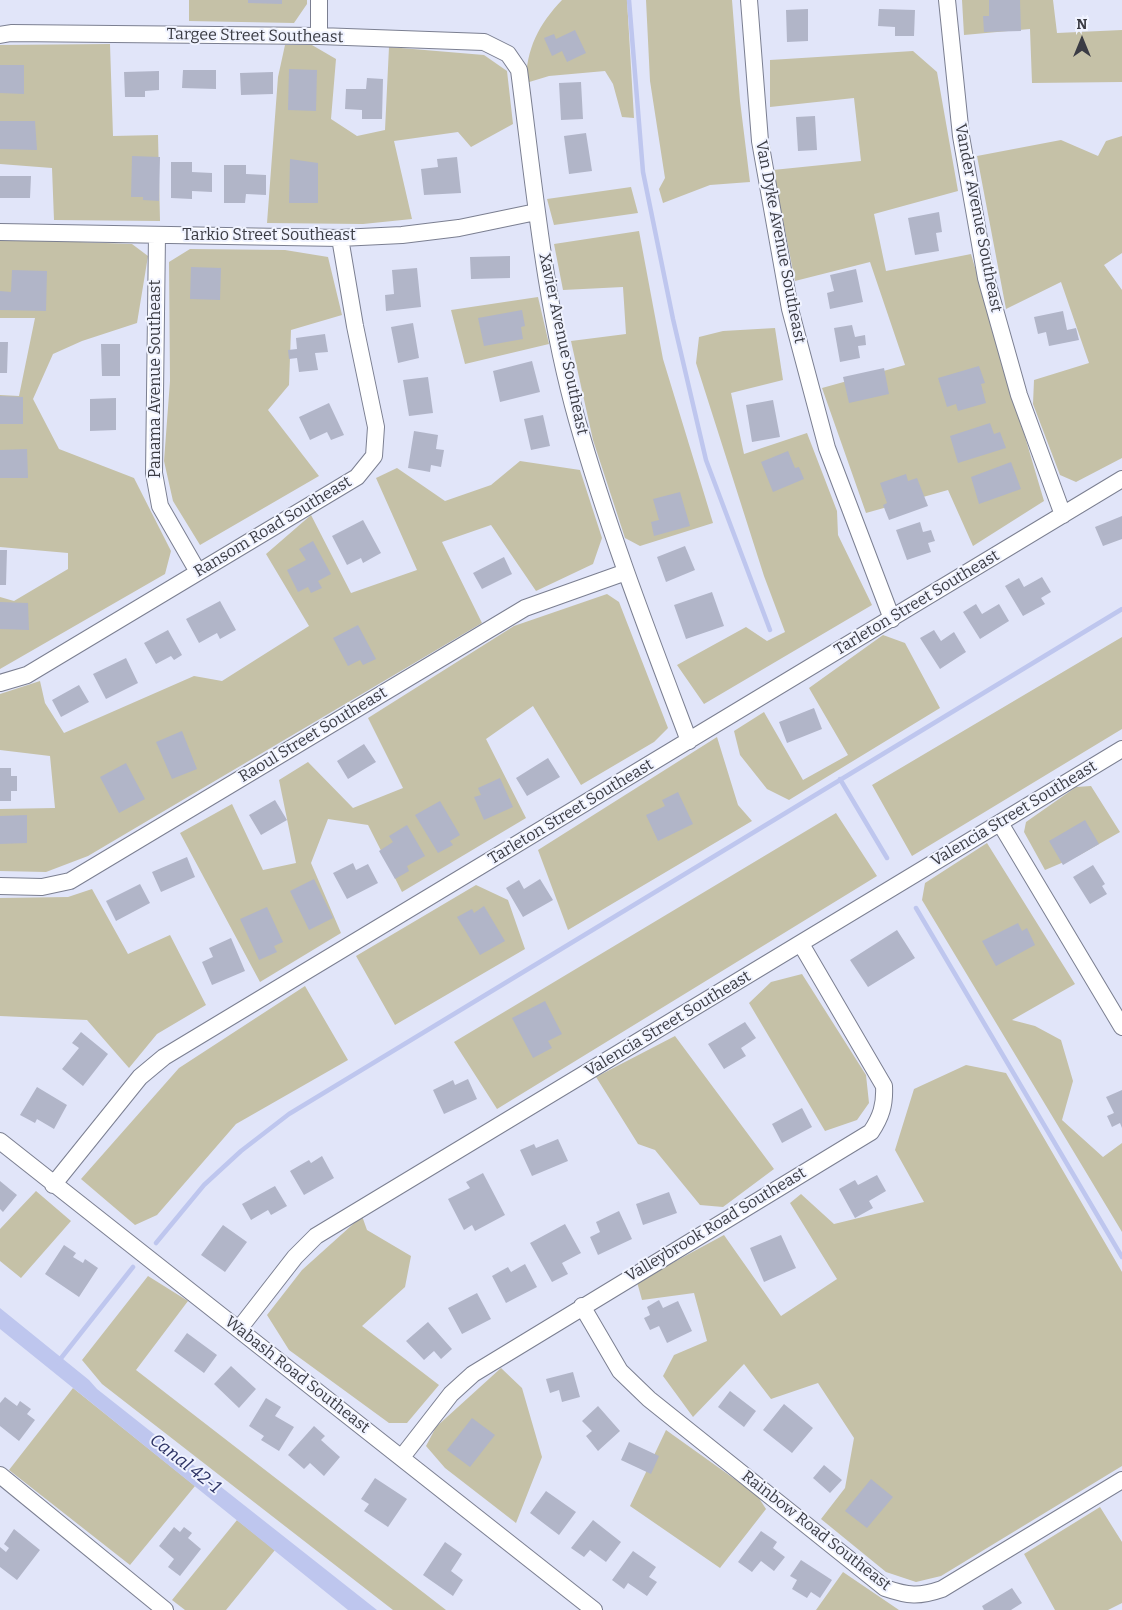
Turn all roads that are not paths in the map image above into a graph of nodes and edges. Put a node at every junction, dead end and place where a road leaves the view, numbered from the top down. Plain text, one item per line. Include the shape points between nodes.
1 (319, 0) edge
2 (749, 0) edge
3 (948, 0) edge
4 (0, 35) edge
5 (319, 36) junction
6 (508, 54) joint
7 (536, 212) junction
8 (0, 232) edge
9 (157, 235) junction
10 (340, 238) junction
11 (1122, 479) edge
12 (1063, 515) junction
13 (198, 572) junction
14 (626, 572) junction
15 (892, 619) junction
16 (0, 683) edge
17 (689, 741) junction
18 (1122, 749) edge
19 (1000, 823) junction
20 (0, 886) edge
21 (801, 944) junction
22 (1122, 1027) edge
23 (0, 1141) edge
24 (53, 1185) junction
25 (582, 1306) junction
26 (239, 1328) junction
27 (402, 1458) junction
28 (1, 1478) edge
29 (1122, 1480) edge
30 (161, 1609) edge
31 (594, 1610) edge

1 - 5 street
2 - 15 street, Van Dyke Avenue Southeast via 760,141 790,309 827,448
3 - 12 street, Vander Avenue Southeast via 961,136 986,278 1019,395
4 - 5 street, Targee Street Southeast
5 - 6 street, Targee Street Southeast via 484,42
6 - 7 street, Xavier Avenue Southeast via 519,70
7 - 10 street, Tarkio Street Southeast via 458,228
7 - 14 street, Xavier Avenue Southeast via 552,306 577,419
8 - 9 street, Tarkio Street Southeast
9 - 10 street, Tarkio Street Southeast
9 - 13 street, Panama Avenue Southeast via 154,473 160,506
10 - 13 street, Ransom Road Southeast via 354,326 376,427 374,456 357,477
11 - 12 street, Tarleton Street Southeast
12 - 15 street, Tarleton Street Southeast
13 - 16 street, Ransom Road Southeast via 27,675
14 - 17 street, Xavier Avenue Southeast
14 - 20 street, Raoul Street Southeast via 525,608 70,881 42,887
15 - 17 street, Tarleton Street Southeast
17 - 24 street, Tarleton Street Southeast via 164,1057 140,1078
18 - 19 street, Valencia Street Southeast
19 - 21 street, Valencia Street Southeast
19 - 22 street
21 - 25 street, Valleybrook Road Southeast via 884,1086 880,1119 871,1132
21 - 26 street, Valencia Street Southeast via 316,1236 295,1257
23 - 24 street, Wabash Road Southeast
24 - 26 street, Wabash Road Southeast
25 - 27 street, Valleybrook Road Southeast via 473,1374 451,1394
25 - 29 street, Rainbow Road Southeast via 620,1371 649,1399 885,1588 904,1595 925,1595 942,1590
26 - 27 street, Wabash Road Southeast
27 - 31 street, Wabash Road Southeast
28 - 30 street

